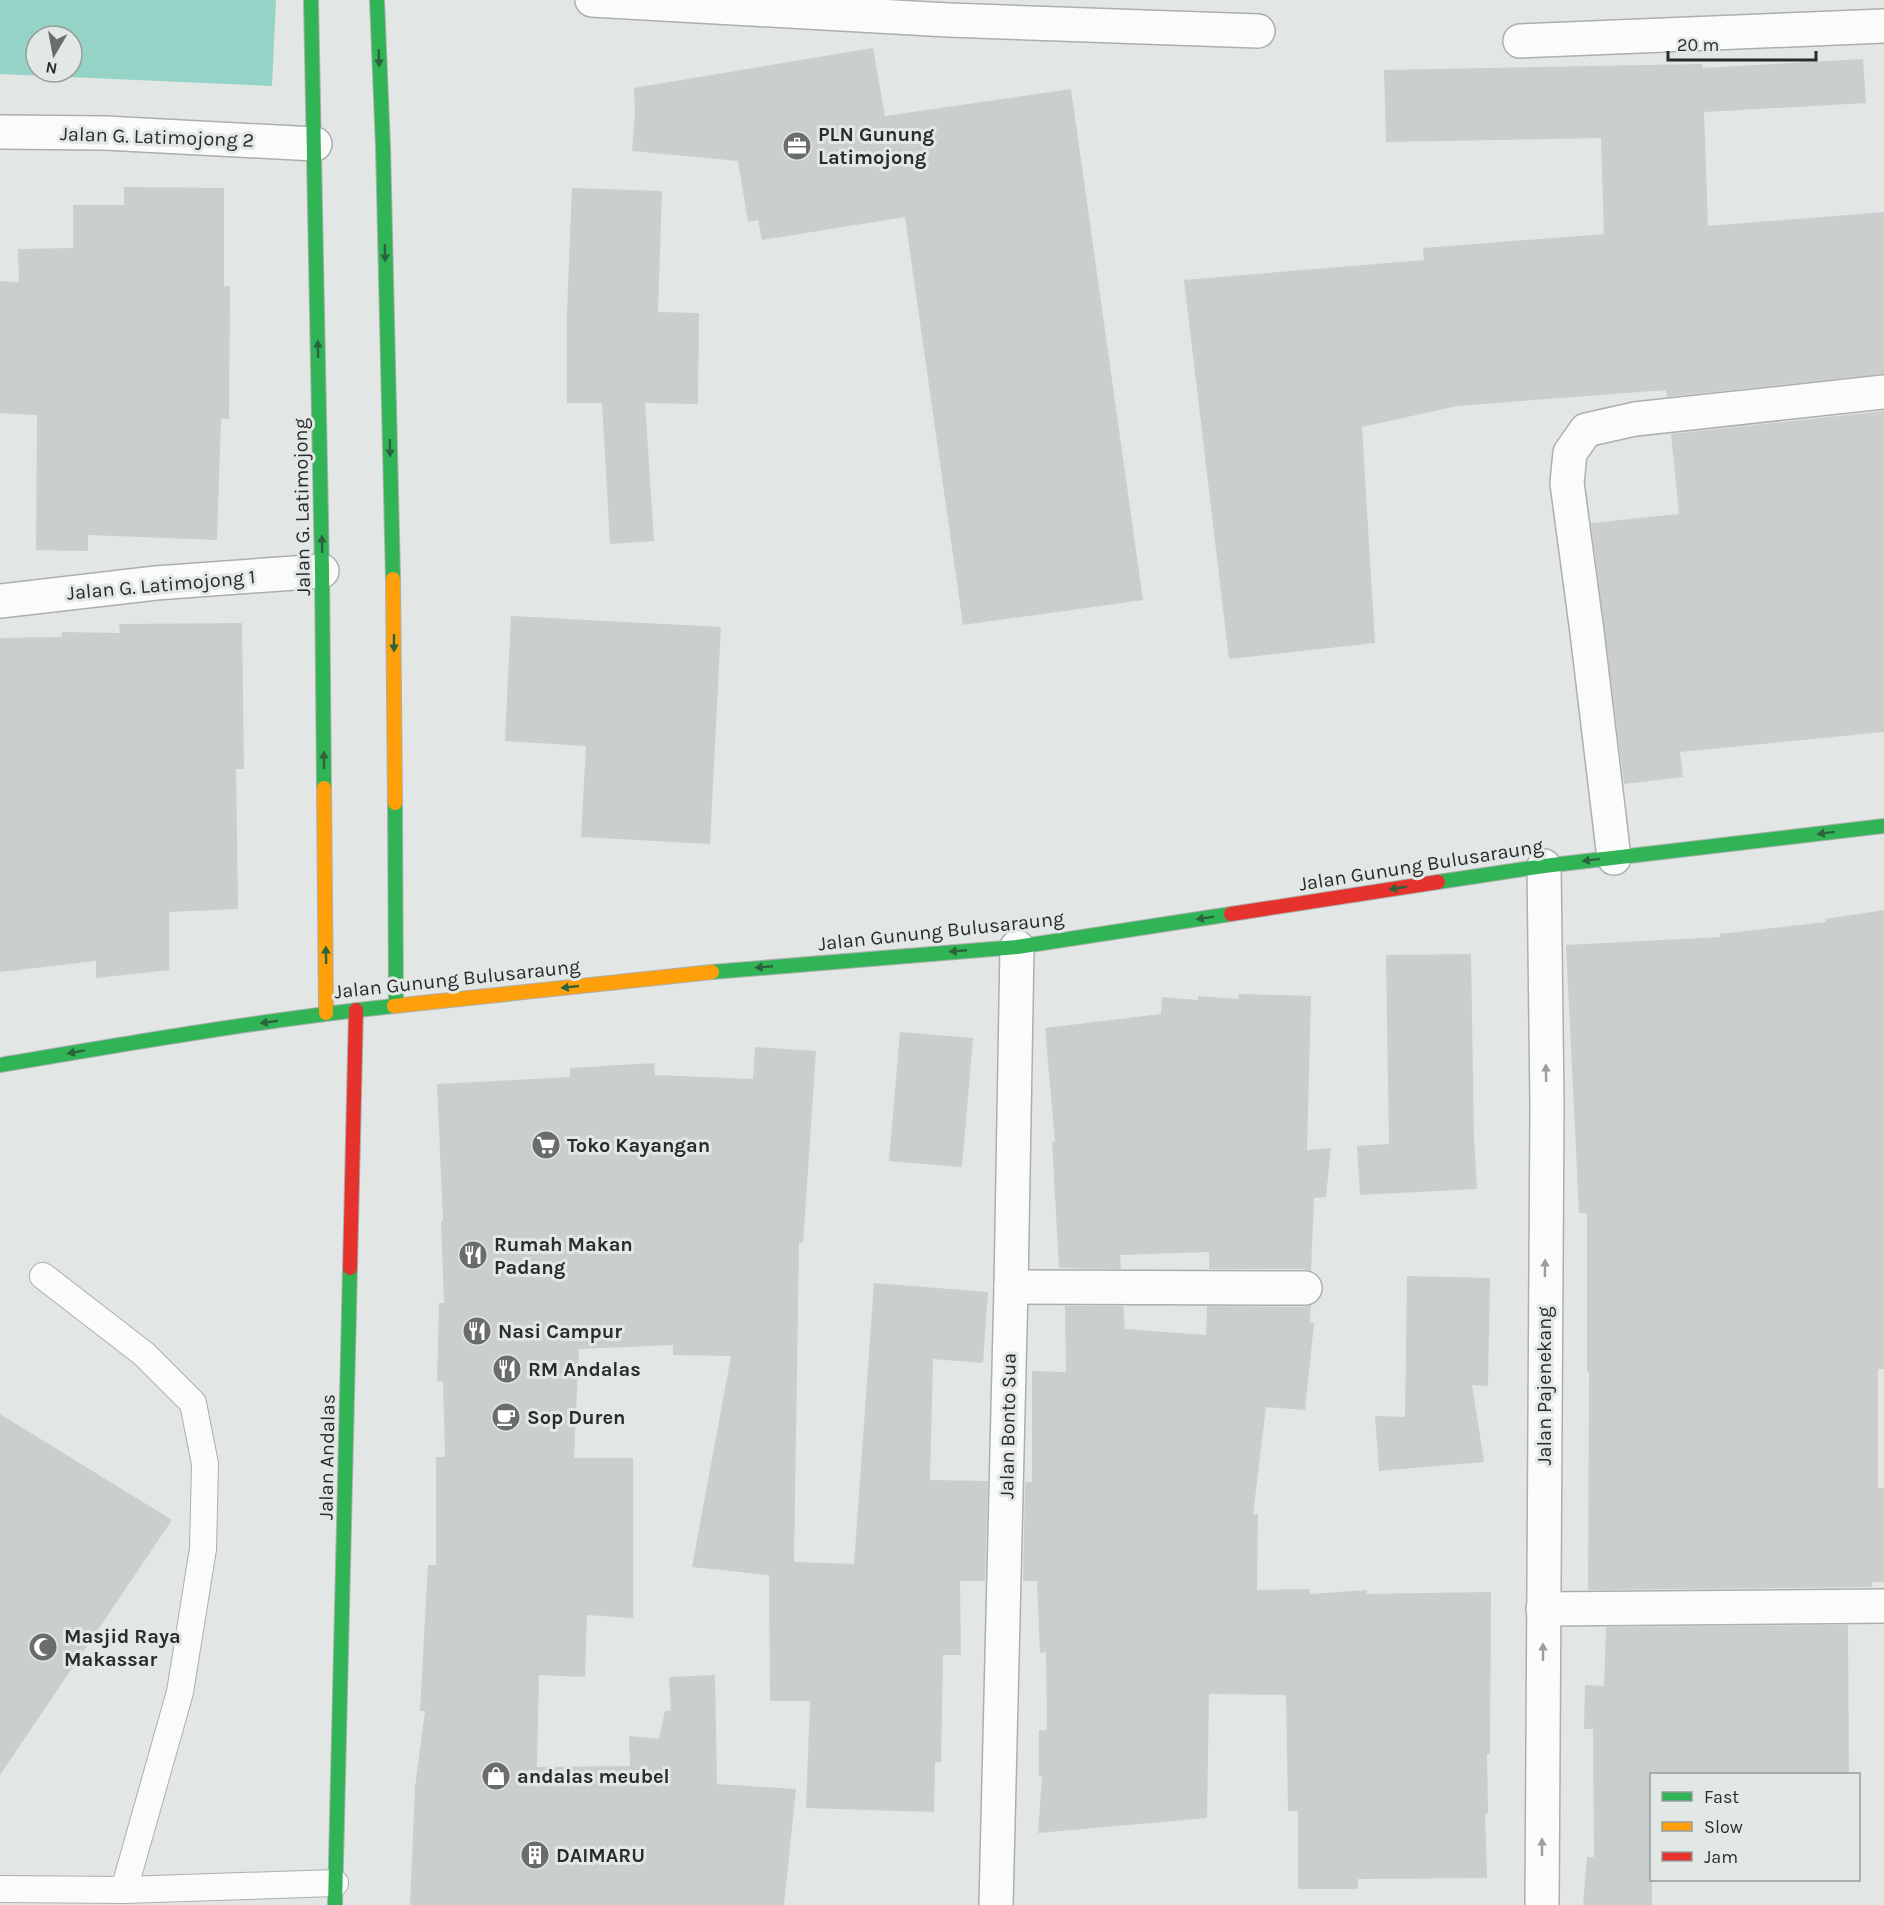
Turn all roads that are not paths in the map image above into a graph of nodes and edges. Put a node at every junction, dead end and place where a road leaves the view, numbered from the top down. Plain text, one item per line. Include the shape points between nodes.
1 (311, 0) edge
2 (377, 0) edge
3 (592, 0) edge
4 (948, 10) edge
5 (1884, 26) edge
6 (1258, 31) dead end
7 (1520, 41) dead end
8 (0, 132) edge
9 (315, 144) junction
10 (1884, 392) edge
11 (322, 571) junction
12 (0, 601) edge
13 (1884, 826) edge
14 (1614, 858) junction
15 (1544, 866) junction
16 (1017, 947) junction
17 (396, 1005) junction
18 (356, 1010) junction
19 (326, 1013) junction
20 (0, 1065) edge
21 (43, 1276) dead end
22 (1011, 1287) junction
23 (1305, 1288) dead end
24 (1884, 1606) edge
25 (1543, 1610) junction
26 (0, 1890) edge
27 (124, 1890) junction
28 (335, 1894) edge
29 (996, 1905) edge
30 (1542, 1905) edge

1 - 9 main road, Jalan G. Latimojong
2 -> 17 main road via 393,570
3 - 4 street
4 - 6 street
5 - 7 street
8 - 9 street, Jalan G. Latimojong 2
11 -> 9 main road, Jalan G. Latimojong
10 - 14 street via 1635,419 1586,430 1570,453 1567,483
11 - 12 street, Jalan G. Latimojong 1 via 156,583
19 -> 11 main road, Jalan G. Latimojong
13 -> 14 main road, Jalan Gunung Bulusaraung
14 -> 15 main road, Jalan Gunung Bulusaraung
15 -> 16 main road, Jalan Gunung Bulusaraung
25 -> 15 street, Jalan Pajenekang via 1547,1105
16 -> 17 main road, Jalan Gunung Bulusaraung via 752,968
16 - 22 street, Jalan Bonto Sua
17 - 18 main road, Jalan Gunung Bulusaraung
18 - 19 main road, Jalan Gunung Bulusaraung
18 - 28 main road, Jalan Andalas
19 -> 20 main road, Jalan Gunung Bulusaraung
21 - 27 lane via 144,1354 193,1403 205,1464 203,1550 180,1692
22 - 23 street
22 - 29 street, Jalan Bonto Sua
24 - 25 street
30 -> 25 street, Jalan Pajenekang
26 - 27 lane
27 - 28 lane

